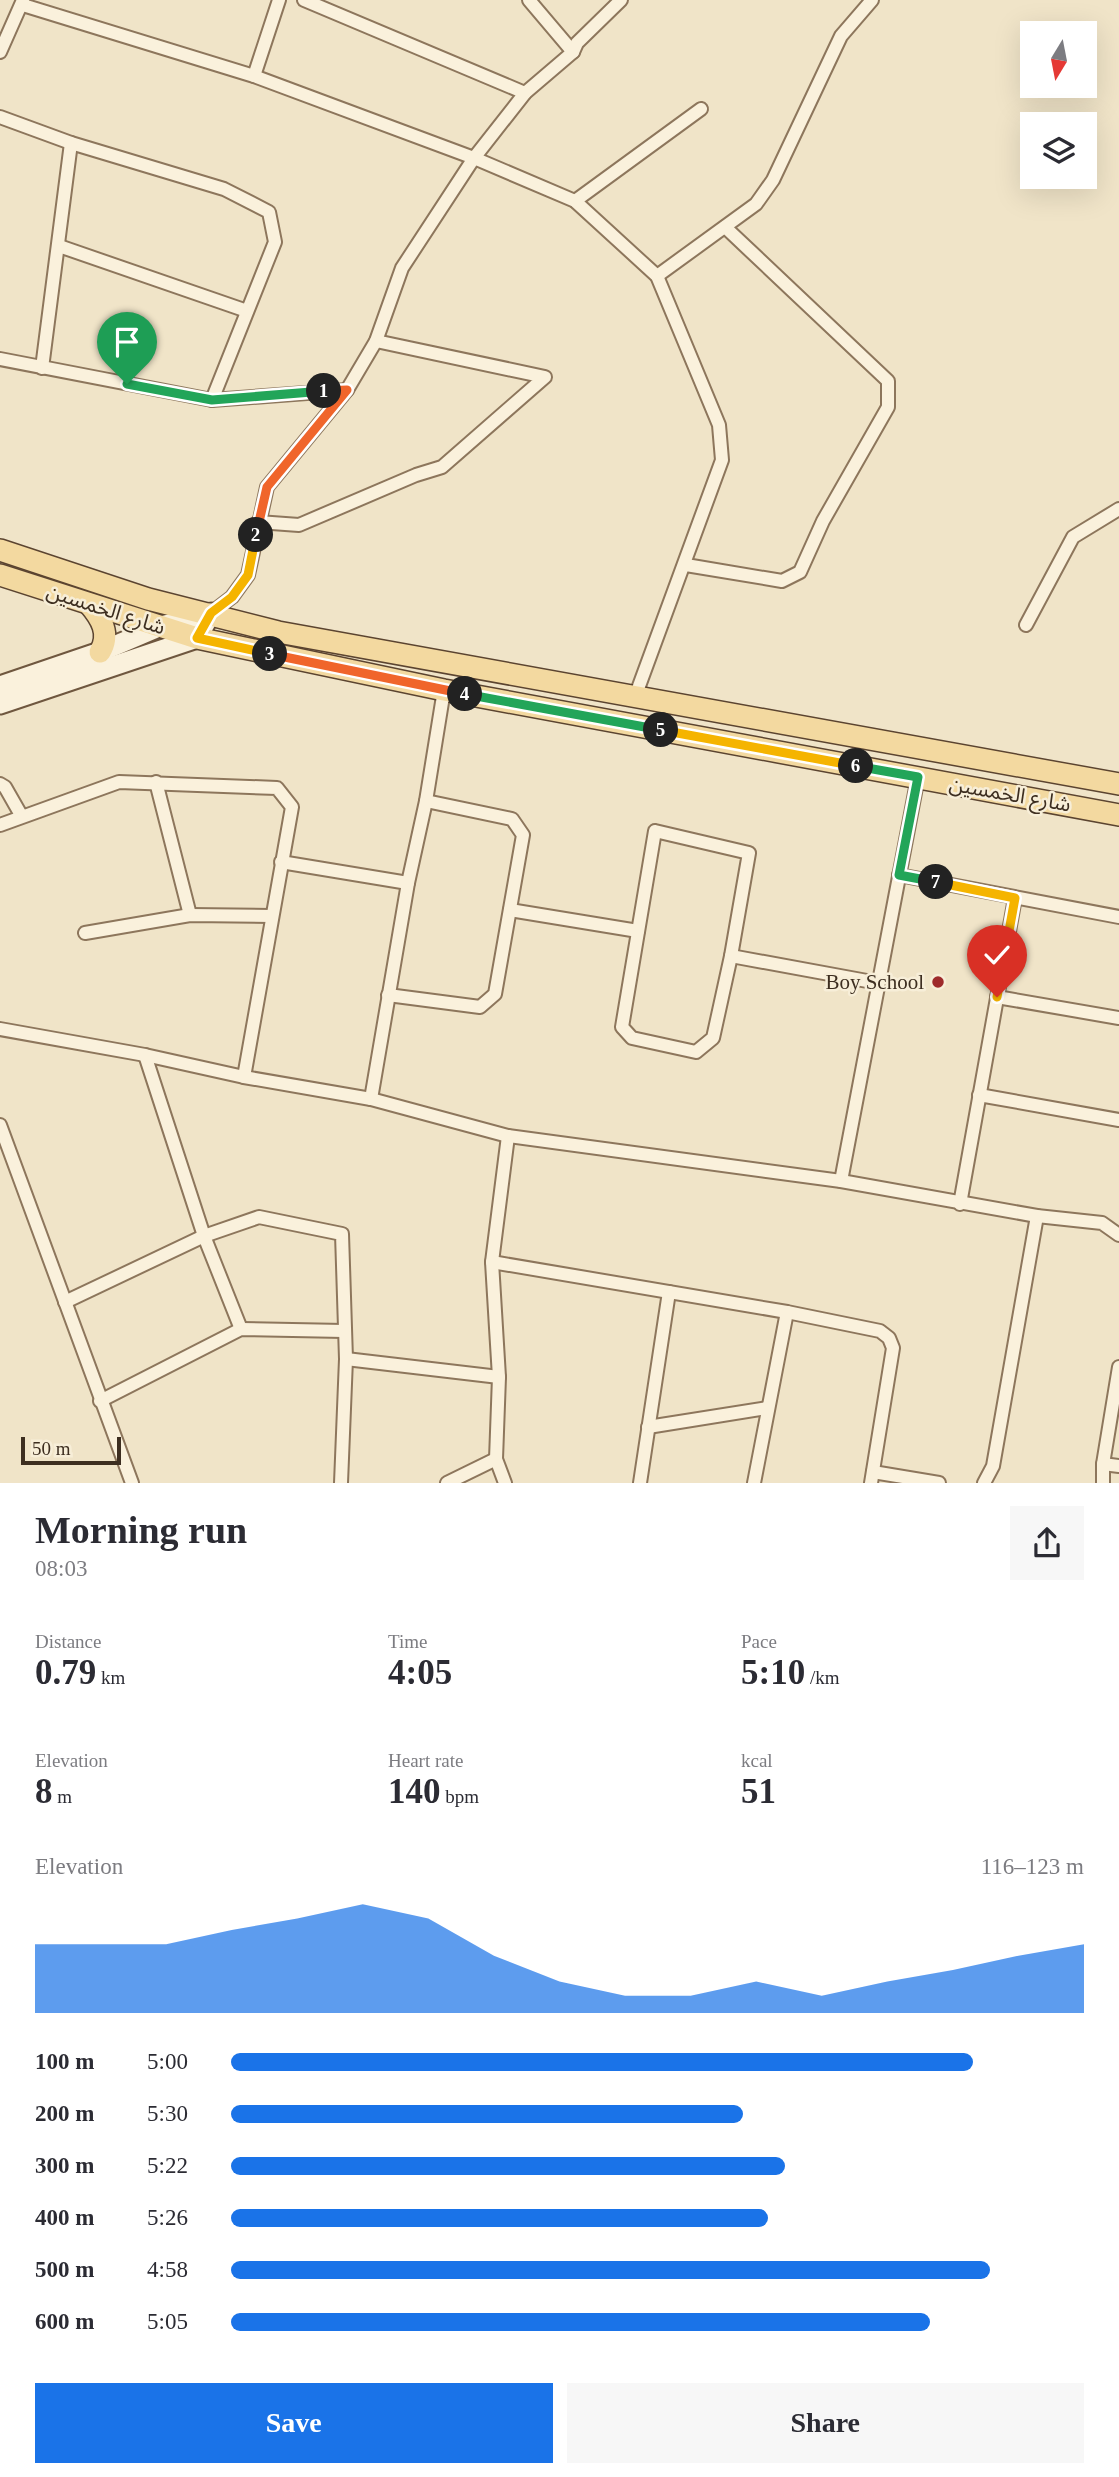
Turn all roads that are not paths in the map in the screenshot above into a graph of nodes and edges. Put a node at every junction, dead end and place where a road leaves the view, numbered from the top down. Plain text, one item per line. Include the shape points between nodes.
1 (279, 0) edge
2 (304, 0) edge
3 (529, 0) edge
4 (621, 0) edge
5 (872, 0) edge
6 (23, 2) edge
7 (0, 52) edge
8 (573, 52) junction
9 (254, 76) junction
10 (525, 93) junction
11 (701, 109) dead end
12 (0, 117) edge
13 (71, 144) junction
14 (474, 158) junction
15 (575, 201) junction
16 (725, 227) junction
17 (59, 246) junction
18 (657, 276) junction
19 (247, 310) junction
20 (376, 341) junction
21 (0, 359) edge
22 (42, 368) junction
23 (347, 390) junction
24 (212, 400) junction
25 (1119, 509) edge
26 (258, 522) junction
27 (0, 550) edge
28 (685, 565) junction
29 (0, 575) edge
30 (89, 604) junction
31 (211, 613) junction
32 (1026, 625) dead end
33 (161, 626) junction
34 (197, 638) junction
35 (100, 652) junction
36 (0, 686) edge
37 (444, 690) junction
38 (635, 697) junction
39 (0, 704) edge
40 (918, 777) junction
41 (156, 782) junction
42 (0, 784) edge
43 (1119, 784) edge
44 (426, 801) junction
45 (21, 815) junction
46 (1119, 815) edge
47 (0, 825) edge
48 (281, 862) junction
49 (899, 875) junction
50 (408, 883) junction
51 (1015, 898) junction
52 (510, 911) junction
53 (191, 915) junction
54 (271, 916) junction
55 (1119, 917) edge
56 (638, 931) junction
57 (85, 933) dead end
58 (731, 956) junction
59 (878, 984) junction
60 (388, 995) junction
61 (997, 997) junction
62 (1119, 1018) edge
63 (0, 1029) edge
64 (145, 1055) junction
65 (244, 1077) junction
66 (979, 1095) junction
67 (371, 1100) junction
68 (1119, 1120) edge
69 (0, 1125) edge
70 (508, 1136) junction
71 (841, 1181) junction
72 (960, 1204) junction
73 (1037, 1216) junction
74 (1119, 1235) edge
75 (204, 1236) junction
76 (492, 1262) junction
77 (669, 1292) junction
78 (65, 1302) junction
79 (787, 1312) junction
80 (241, 1329) junction
81 (345, 1331) junction
82 (346, 1359) junction
83 (1119, 1367) edge
84 (499, 1377) junction
85 (100, 1401) junction
86 (768, 1408) junction
87 (648, 1427) junction
88 (496, 1459) junction
89 (1103, 1464) junction
90 (1119, 1466) edge
91 (872, 1477) edge
92 (132, 1483) edge
93 (341, 1483) edge
94 (447, 1483) edge
95 (505, 1483) edge
96 (640, 1483) edge
97 (754, 1483) edge
98 (939, 1483) edge
99 (984, 1483) edge
100 (1103, 1483) edge

1 - 9 street
2 - 10 street
3 - 8 street
4 - 8 street
5 - 16 street via 841,36 773,180 755,204
6 - 7 street
6 - 9 street
8 - 10 street
9 - 14 street
10 - 14 street
11 - 15 street
12 - 13 street
13 - 17 street
13 - 19 street via 224,189 269,212 275,242
14 - 15 street
14 - 20 street via 402,268
15 - 18 street
16 - 18 street
16 - 28 street via 888,381 888,407 800,572 782,581
17 - 19 street
17 - 22 street
18 - 28 street via 719,425 722,460
19 - 24 street
20 - 23 street
20 - 26 street via 545,377 442,467 299,525
21 - 22 street
22 - 24 street
23 - 24 street
23 - 26 street via 267,487
25 - 32 street via 1073,537
26 - 31 street via 248,575 232,597
27 - 31 main road, شارع الخمسين via 148,599
28 - 38 street
29 - 30 main road, شارع الخمسين
30 - 33 main road, شارع الخمسين
30 - 35 main road via 105,631
31 - 33 street
31 - 34 street
31 - 38 main road, شارع الخمسين via 278,632
33 - 34 main road, شارع الخمسين
33 - 35 street
34 - 37 main road, شارع الخمسين
34 - 39 street
35 - 36 street
37 - 40 main road, شارع الخمسين
37 - 44 street
38 - 43 main road, شارع الخمسين
40 - 46 main road, شارع الخمسين
40 - 49 street
41 - 45 street via 119,782
41 - 48 street via 277,788 292,807
41 - 53 street
42 - 45 street
44 - 50 street
44 - 52 street via 512,819 523,835
45 - 47 street
48 - 50 street
48 - 54 street
49 - 51 street
49 - 59 street
50 - 60 street
51 - 55 street
51 - 61 street
52 - 56 street
52 - 60 street via 495,994 480,1007
53 - 54 street
53 - 57 street
54 - 65 street
56 - 58 street via 622,1027 632,1038 696,1052 713,1038
56 - 58 street via 655,831 749,853
58 - 59 street
59 - 71 street
60 - 67 street
61 - 62 street
61 - 66 street
63 - 64 street
64 - 65 street
64 - 75 street
65 - 67 street
66 - 68 street
66 - 72 street
67 - 70 street
69 - 78 street
70 - 71 street
70 - 76 street
71 - 72 street
72 - 73 street
73 - 74 street via 1102,1223
73 - 99 street via 993,1466
75 - 78 street
75 - 80 street
75 - 81 street via 258,1217 342,1234
76 - 77 street
76 - 84 street
77 - 79 street
77 - 87 street
78 - 85 street
79 - 86 street
79 - 91 street via 880,1331 889,1338 893,1348
80 - 81 street
80 - 85 street
81 - 82 street
82 - 84 street
82 - 93 street
83 - 89 street
84 - 88 street
85 - 92 street
86 - 87 street
86 - 97 street
87 - 96 street
88 - 94 street
88 - 95 street
89 - 90 street
89 - 100 street
91 - 98 street

